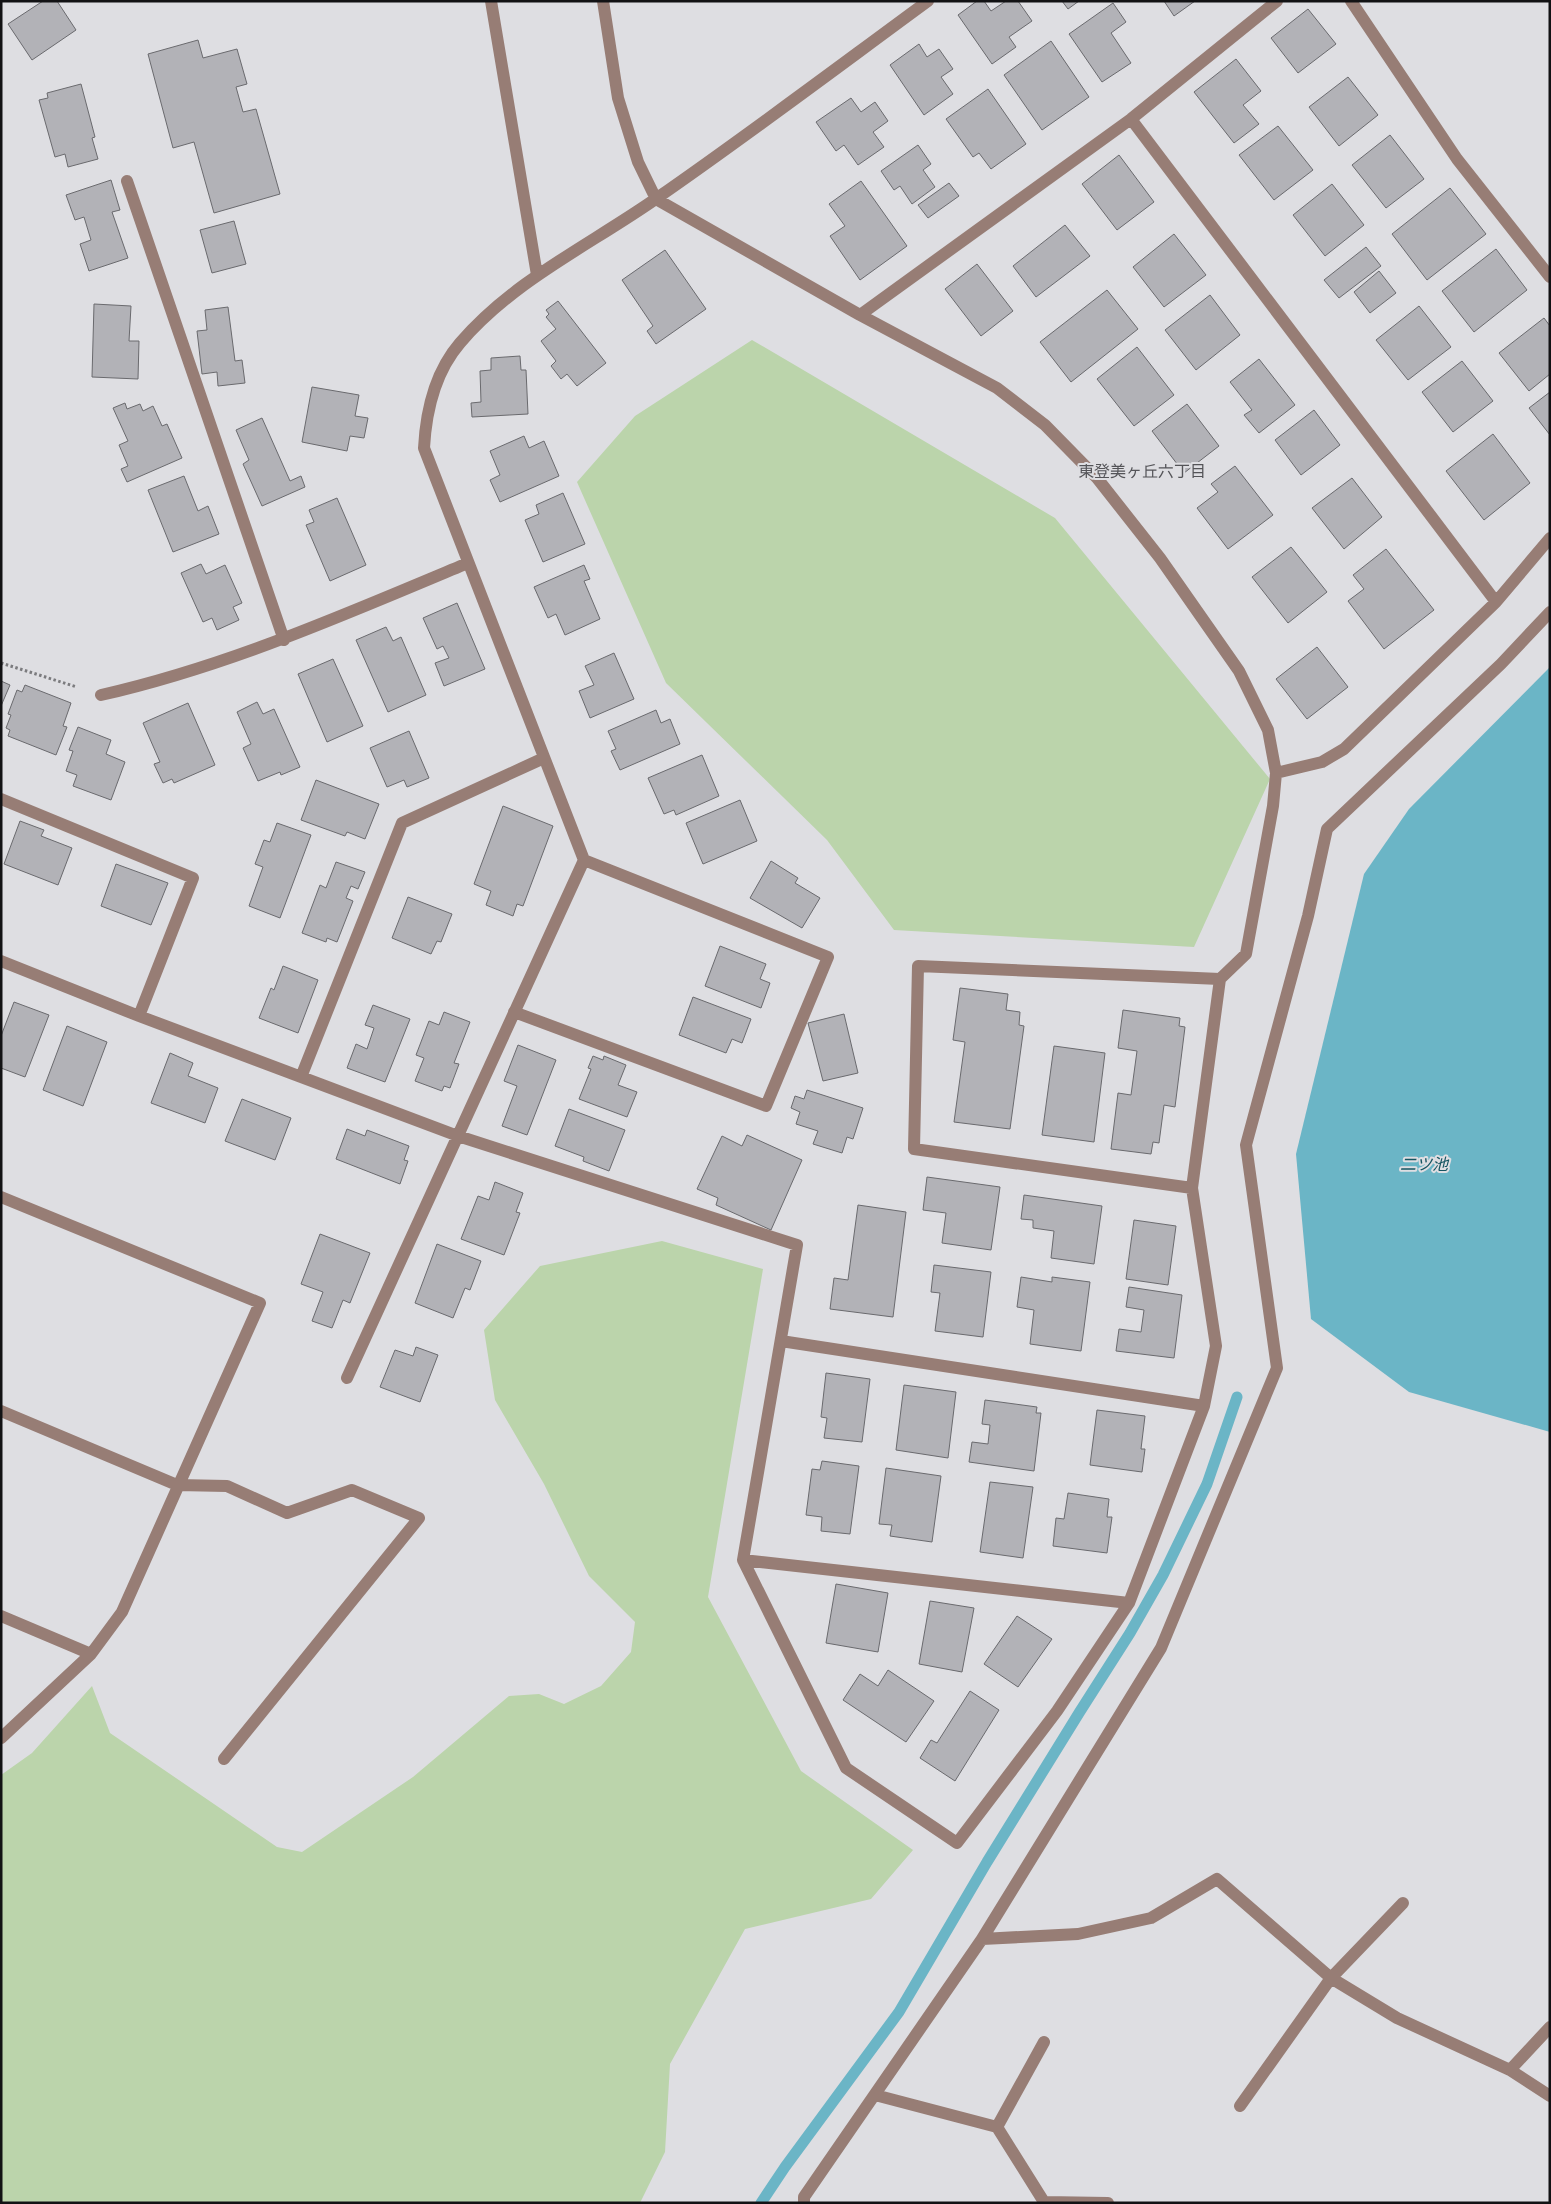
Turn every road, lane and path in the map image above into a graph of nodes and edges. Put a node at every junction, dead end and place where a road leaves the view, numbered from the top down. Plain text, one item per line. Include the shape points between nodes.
1 (491, 1) edge
2 (603, 1) edge
3 (928, 1) edge
4 (1277, 1) edge
5 (1351, 1) edge
6 (1131, 119) junction
7 (127, 181) dead end
8 (656, 199) junction
9 (537, 274) junction
10 (1550, 277) edge
11 (860, 315) junction
12 (1550, 538) edge
13 (468, 564) junction
14 (1496, 602) junction
15 (1550, 612) edge
16 (284, 640) junction
17 (1, 663) edge
18 (102, 695) joint
19 (544, 758) junction
20 (1276, 773) junction
21 (1, 799) edge
22 (584, 860) junction
23 (1, 962) edge
24 (1220, 980) junction
25 (514, 1012) junction
26 (139, 1016) junction
27 (302, 1077) junction
28 (458, 1136) junction
29 (1192, 1188) junction
30 (1, 1197) edge
31 (780, 1341) junction
32 (347, 1378) dead end
33 (1204, 1406) junction
34 (1, 1411) edge
35 (177, 1485) junction
36 (743, 1560) junction
37 (1129, 1603) junction
38 (1, 1616) edge
39 (91, 1654) junction
40 (1, 1738) edge
41 (224, 1759) dead end
42 (1403, 1903) dead end
43 (982, 1939) junction
44 (1331, 1978) junction
45 (1550, 2027) edge
46 (1044, 2042) dead end
47 (1510, 2070) junction
48 (875, 2095) junction
49 (1550, 2096) edge
50 (1240, 2106) dead end
51 (997, 2127) junction
52 (804, 2203) edge
53 (1108, 2203) edge

1 - 9 street
2 - 8 street via 618,98 638,162
3 - 8 street
4 - 6 street
5 - 10 street via 1457,159
6 - 11 street
6 - 14 street
7 - 16 street
8 - 9 street
8 - 11 street
9 - 13 street via 458,345 443,368 425,420 424,448
11 - 20 street via 997,388 1045,425 1097,478 1160,558 1239,671 1268,730
12 - 14 street
13 - 16 street
13 - 19 street
14 - 20 street via 1344,748 1322,762
15 - 43 street via 1501,664 1328,829 1308,916 1246,1144 1277,1368 1161,1648
16 - 18 street via 158,682
17 - 18 path
19 - 22 street
19 - 27 street via 402,823
20 - 24 street via 1246,954
21 - 26 street via 192,878
22 - 25 street
22 - 25 street via 828,956 766,1106
23 - 26 street
24 - 29 street
24 - 29 street via 918,966 914,1149
25 - 28 street
26 - 27 street
27 - 28 street
28 - 31 street via 797,1245
28 - 32 street
29 - 33 street via 1216,1346
30 - 35 street via 260,1303
31 - 33 street
31 - 36 street
33 - 37 street
34 - 35 street
35 - 39 street via 122,1612
35 - 41 street via 228,1486 287,1513 352,1490 419,1518
36 - 37 street
36 - 37 street via 846,1768 958,1843 1057,1711
38 - 39 street
39 - 40 street
42 - 44 street
43 - 44 street via 1078,1934 1151,1918 1216,1879
43 - 48 street
44 - 47 street via 1397,2018
44 - 50 street
45 - 47 street
46 - 51 street
47 - 49 street
48 - 51 street
48 - 52 street via 804,2197
51 - 53 street via 1044,2202

